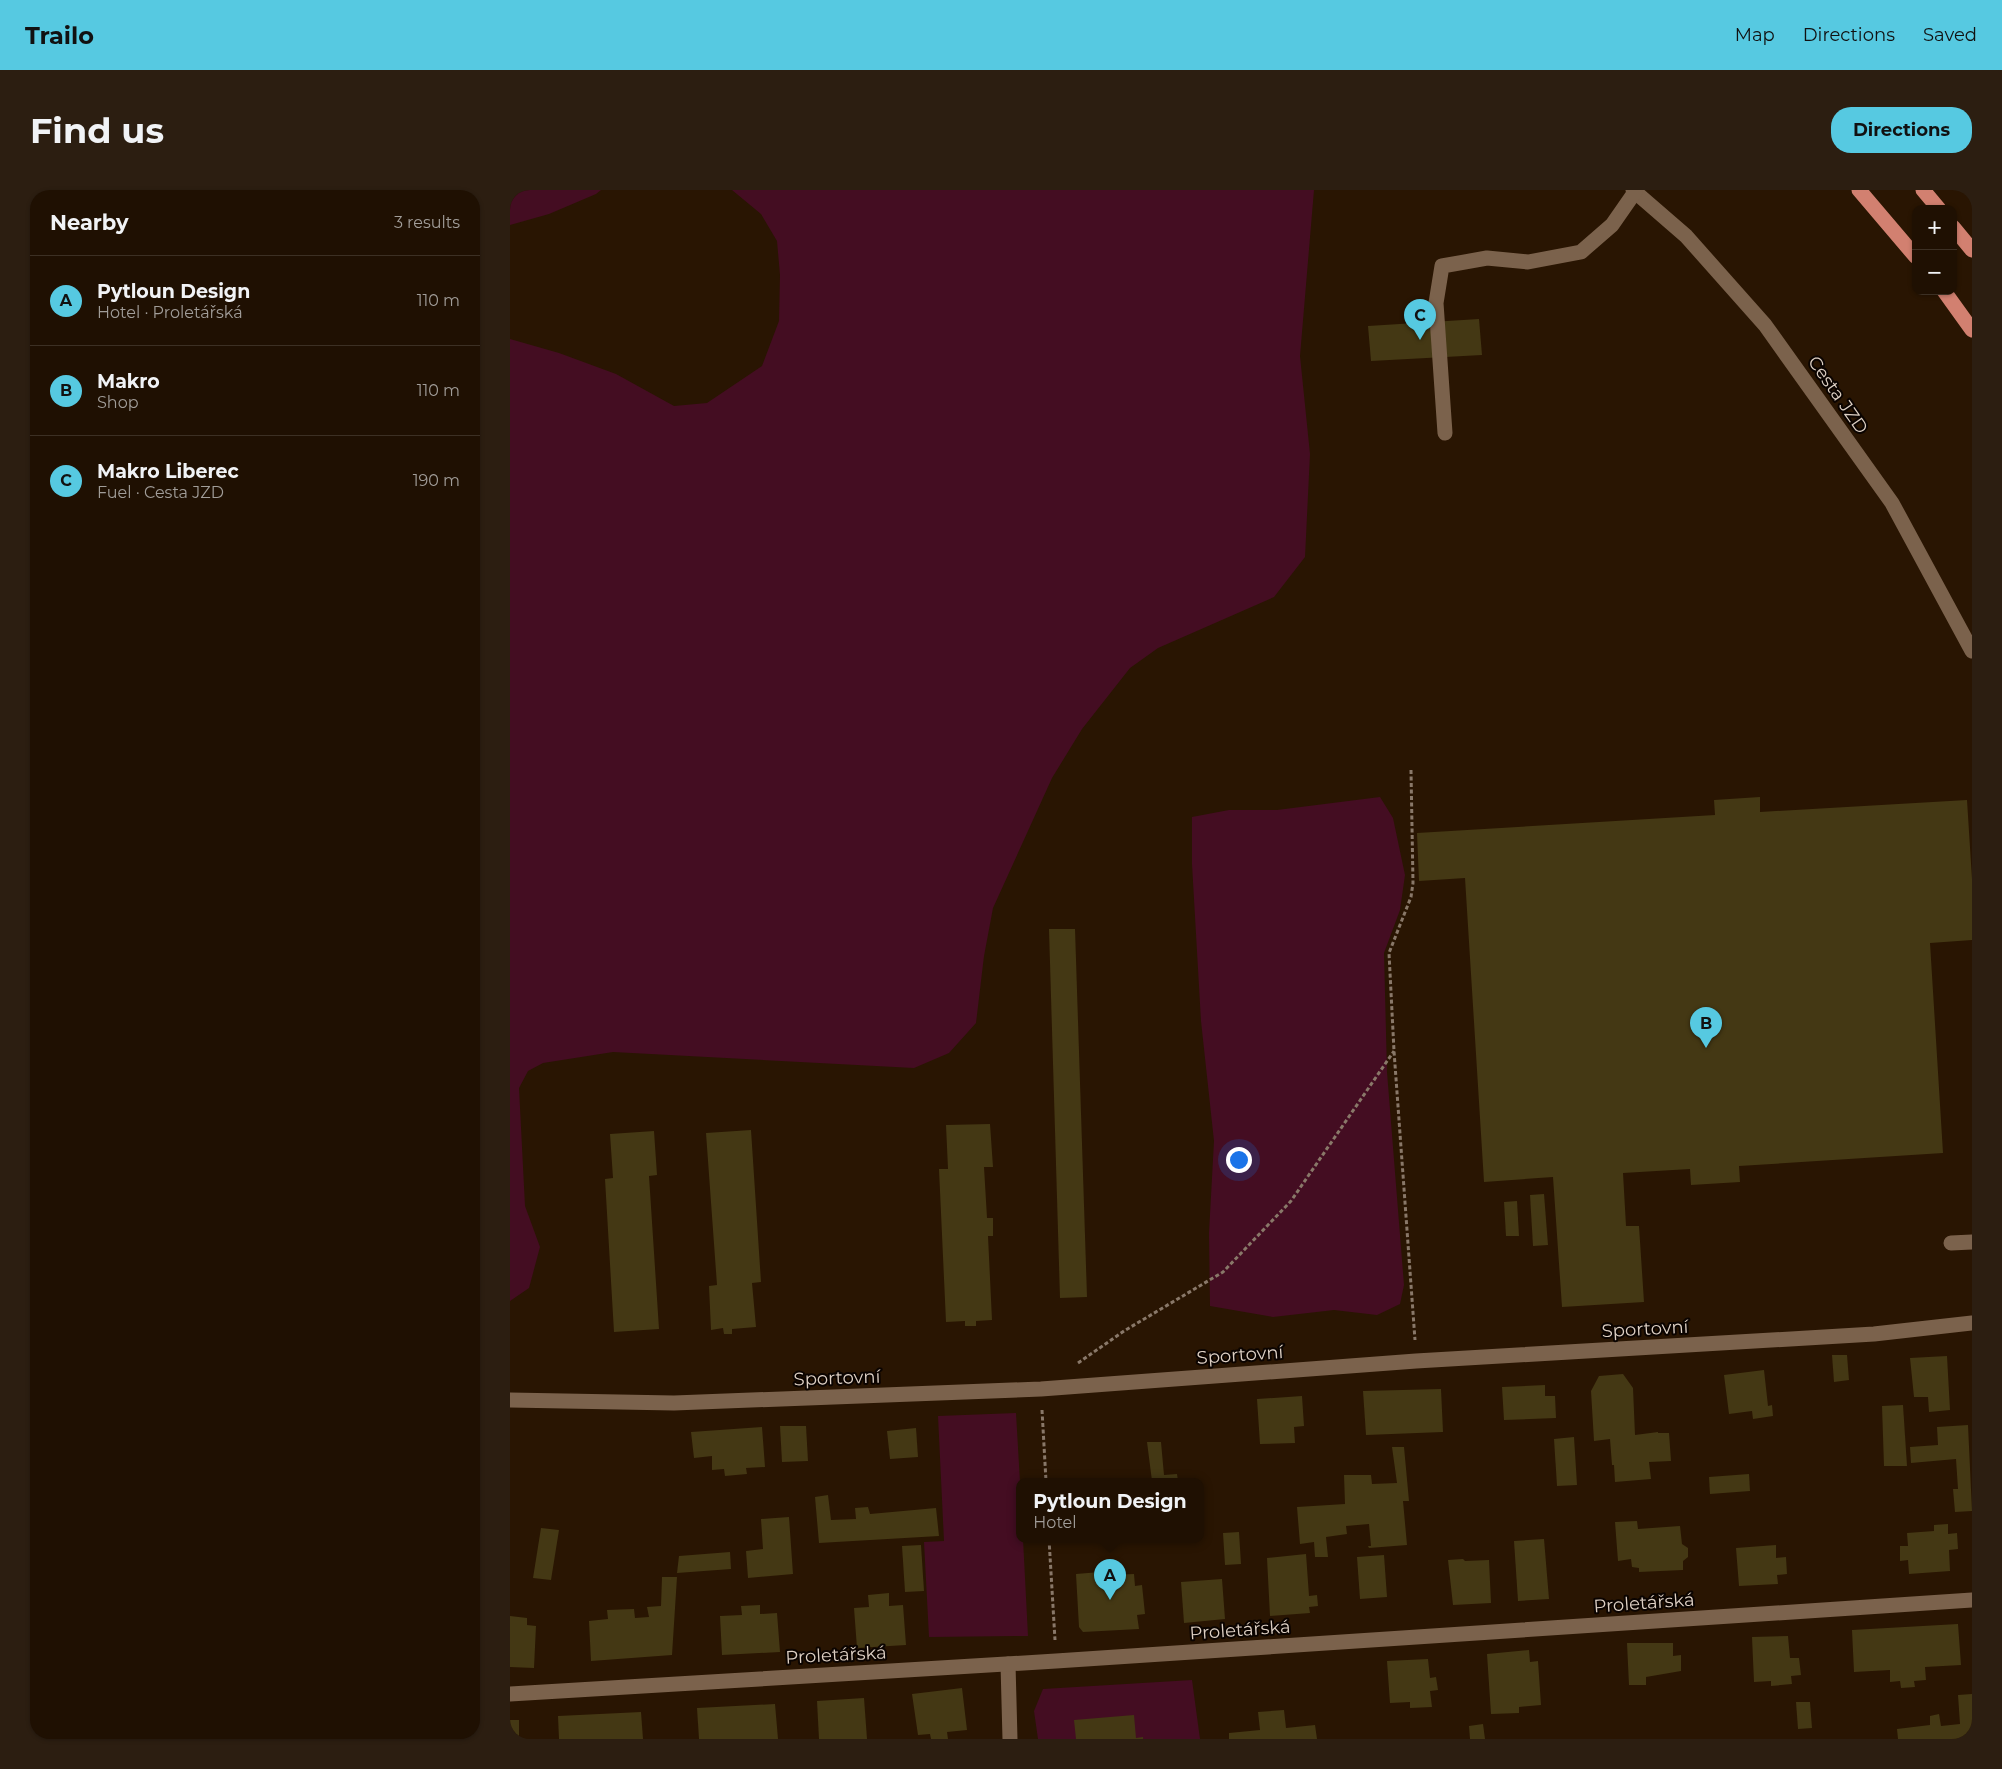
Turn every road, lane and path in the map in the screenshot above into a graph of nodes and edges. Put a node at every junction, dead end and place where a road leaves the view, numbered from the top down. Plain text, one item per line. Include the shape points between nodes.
1 (1855, 190) edge
2 (1859, 190) edge
3 (1923, 190) edge
4 (1634, 191) edge
5 (1873, 205) junction
6 (1935, 205) edge
7 (1957, 232) edge
8 (1972, 250) edge
9 (1912, 252) edge
10 (1947, 295) edge
11 (1972, 330) edge
12 (1445, 433) dead end
13 (1972, 651) edge
14 (1412, 770) dead end
15 (1394, 1051) junction
16 (1972, 1242) edge
17 (1951, 1243) dead end
18 (1972, 1323) edge
19 (1416, 1361) junction
20 (1071, 1368) dead end
21 (1041, 1389) junction
22 (510, 1400) edge
23 (1046, 1478) edge
24 (1050, 1543) edge
25 (1972, 1600) edge
26 (1056, 1661) junction
27 (1008, 1664) junction
28 (510, 1694) edge
29 (1010, 1739) edge

1 - 5 highway
2 - 5 highway
3 - 6 highway
4 - 12 street via 1612,225 1581,252 1528,262 1486,258 1442,266 1436,303
4 - 13 street, Cesta JZD via 1686,236 1765,325 1892,503
5 - 9 highway
7 - 8 highway
10 - 11 highway
14 - 15 path via 1413,883 1411,897 1389,953
15 - 19 path
15 - 20 path via 1291,1201 1223,1272 1124,1331
16 - 17 street
18 - 19 street, Sportovní via 1874,1334
19 - 21 street, Sportovní
21 - 22 street, Sportovní via 674,1403
21 - 23 path
24 - 26 path
25 - 26 street, Proletářská
26 - 27 street, Proletářská
27 - 28 street, Proletářská
27 - 29 street

